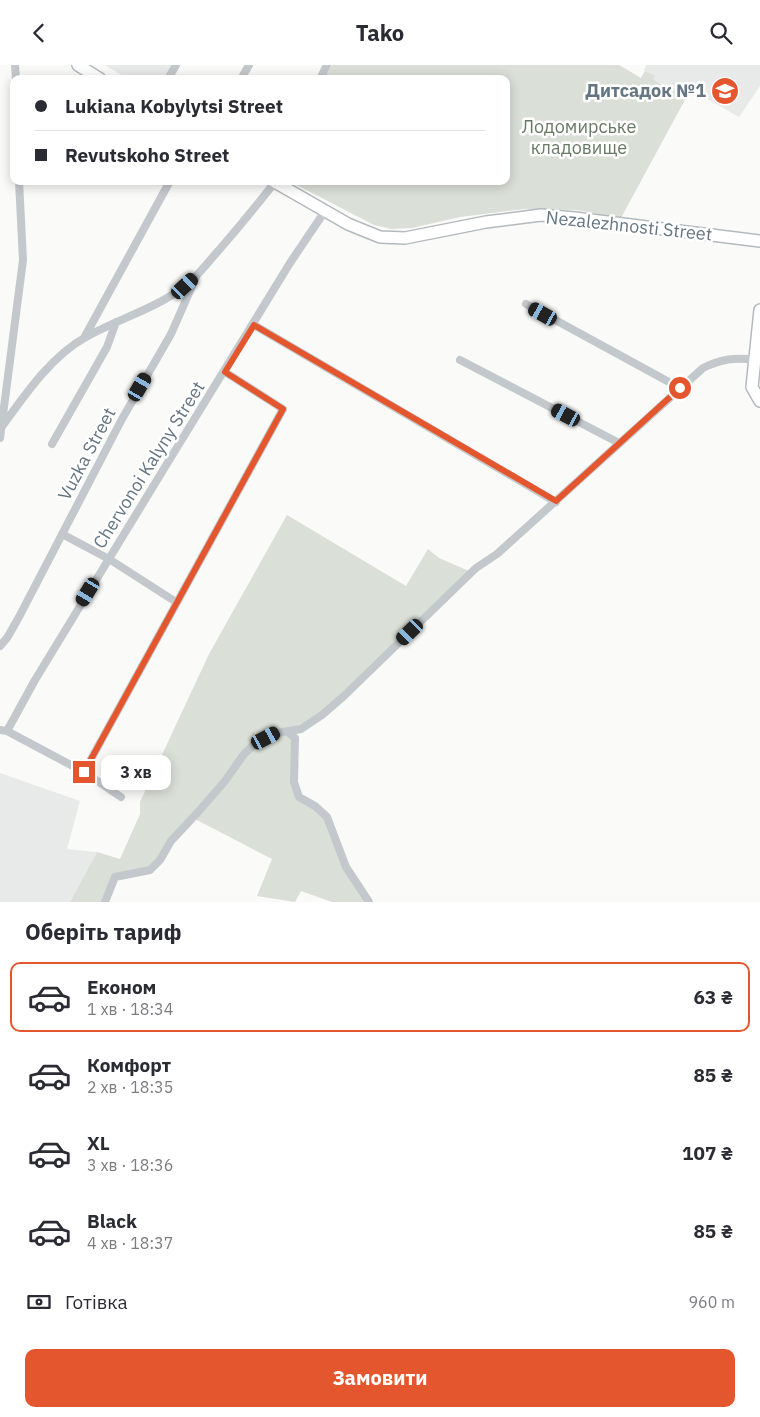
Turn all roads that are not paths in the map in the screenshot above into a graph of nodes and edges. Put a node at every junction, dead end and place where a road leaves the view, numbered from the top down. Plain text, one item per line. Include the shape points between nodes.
1 (78, 65) edge
2 (94, 75) edge
3 (19, 185) edge
4 (168, 185) edge
5 (272, 185) edge
6 (279, 185) edge
7 (325, 211) junction
8 (760, 241) edge
9 (197, 275) junction
10 (526, 304) dead end
11 (760, 310) edge
12 (116, 322) junction
13 (254, 325) junction
14 (84, 338) junction
15 (460, 360) dead end
16 (755, 360) junction
17 (225, 372) junction
18 (680, 388) junction
19 (760, 401) edge
20 (2, 428) junction
21 (0, 438) edge
22 (619, 443) junction
23 (52, 444) dead end
24 (556, 501) junction
25 (62, 534) junction
26 (109, 559) junction
27 (176, 602) junction
28 (0, 646) edge
29 (3, 731) edge
30 (288, 732) junction
31 (84, 772) junction
32 (121, 797) dead end
33 (105, 902) edge
34 (369, 902) edge

1 - 2 street
3 - 20 street via 23,260
4 - 14 street
5 - 9 street
6 - 7 street, Nezalezhnosti Street
7 - 8 street, Nezalezhnosti Street via 380,237 405,238 541,215
7 - 13 street, Chervonoi Kalyny Street
9 - 12 street via 168,298
9 - 25 street, Vuzka Street via 171,335 122,419
10 - 18 street
11 - 16 street
12 - 14 street
12 - 23 street via 107,347
13 - 17 street, Chervonoi Kalyny Street
13 - 24 street
14 - 20 street via 38,378
15 - 22 street
16 - 18 street via 728,358 717,361 703,368
16 - 19 street via 752,387
17 - 26 street, Chervonoi Kalyny Street
17 - 27 street via 283,409
18 - 22 street
20 - 21 street
22 - 24 street
24 - 30 street via 497,554 476,568 322,715 301,729
25 - 26 street
25 - 28 street, Vuzka Street
26 - 27 street
26 - 29 street, Chervonoi Kalyny Street
27 - 31 street
29 - 31 street
30 - 33 street via 277,733 255,744 244,754 225,781 171,841 160,860 150,870 116,877
30 - 34 street via 295,738 294,782 300,797 327,817 346,867
31 - 32 street

